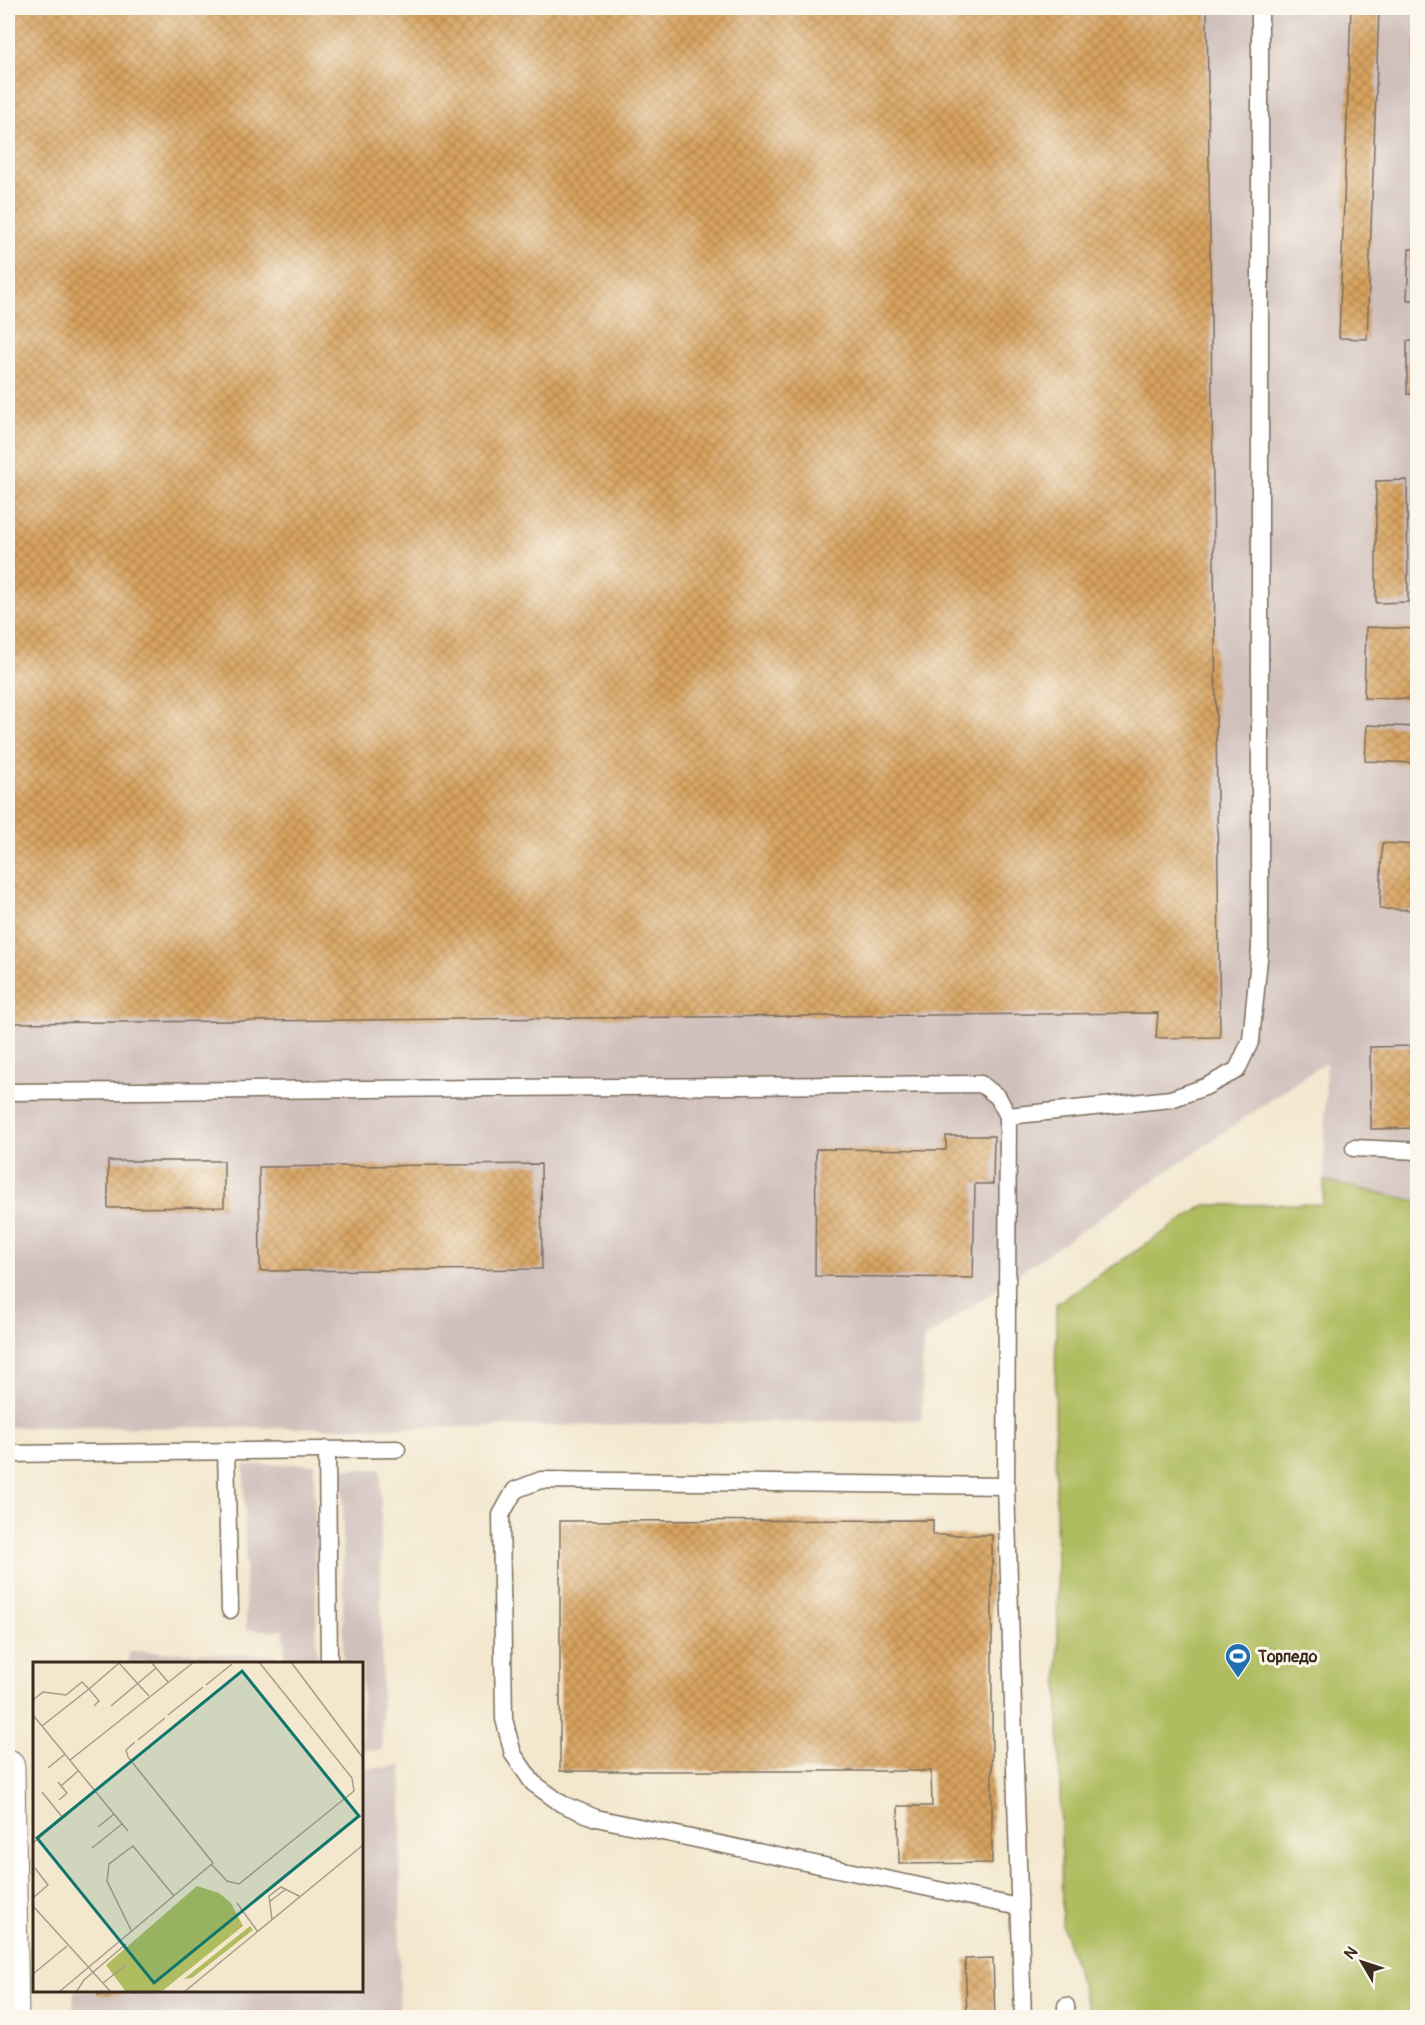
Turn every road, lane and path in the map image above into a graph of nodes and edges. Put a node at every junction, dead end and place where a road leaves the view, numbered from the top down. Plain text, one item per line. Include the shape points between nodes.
1 (1260, 8) edge
2 (8, 1092) edge
3 (1008, 1116) junction
4 (1354, 1148) dead end
5 (1418, 1151) edge
6 (327, 1449) junction
7 (397, 1449) dead end
8 (226, 1451) junction
9 (8, 1454) edge
10 (1006, 1485) junction
11 (230, 1610) dead end
12 (329, 1662) edge
13 (8, 1767) edge
14 (1019, 1907) junction
15 (12, 2018) edge
16 (1023, 2018) edge

1 - 3 lane via 1260,949 1251,1040 1236,1070 1171,1099
2 - 3 lane via 981,1084 998,1097
3 - 10 lane
4 - 5 lane
6 - 7 lane
6 - 8 lane
6 - 12 lane
8 - 9 lane
8 - 11 lane
10 - 14 lane
10 - 14 lane via 540,1480 515,1490 501,1515 504,1719 513,1754 533,1783 562,1804 596,1818
13 - 15 street
14 - 16 lane

